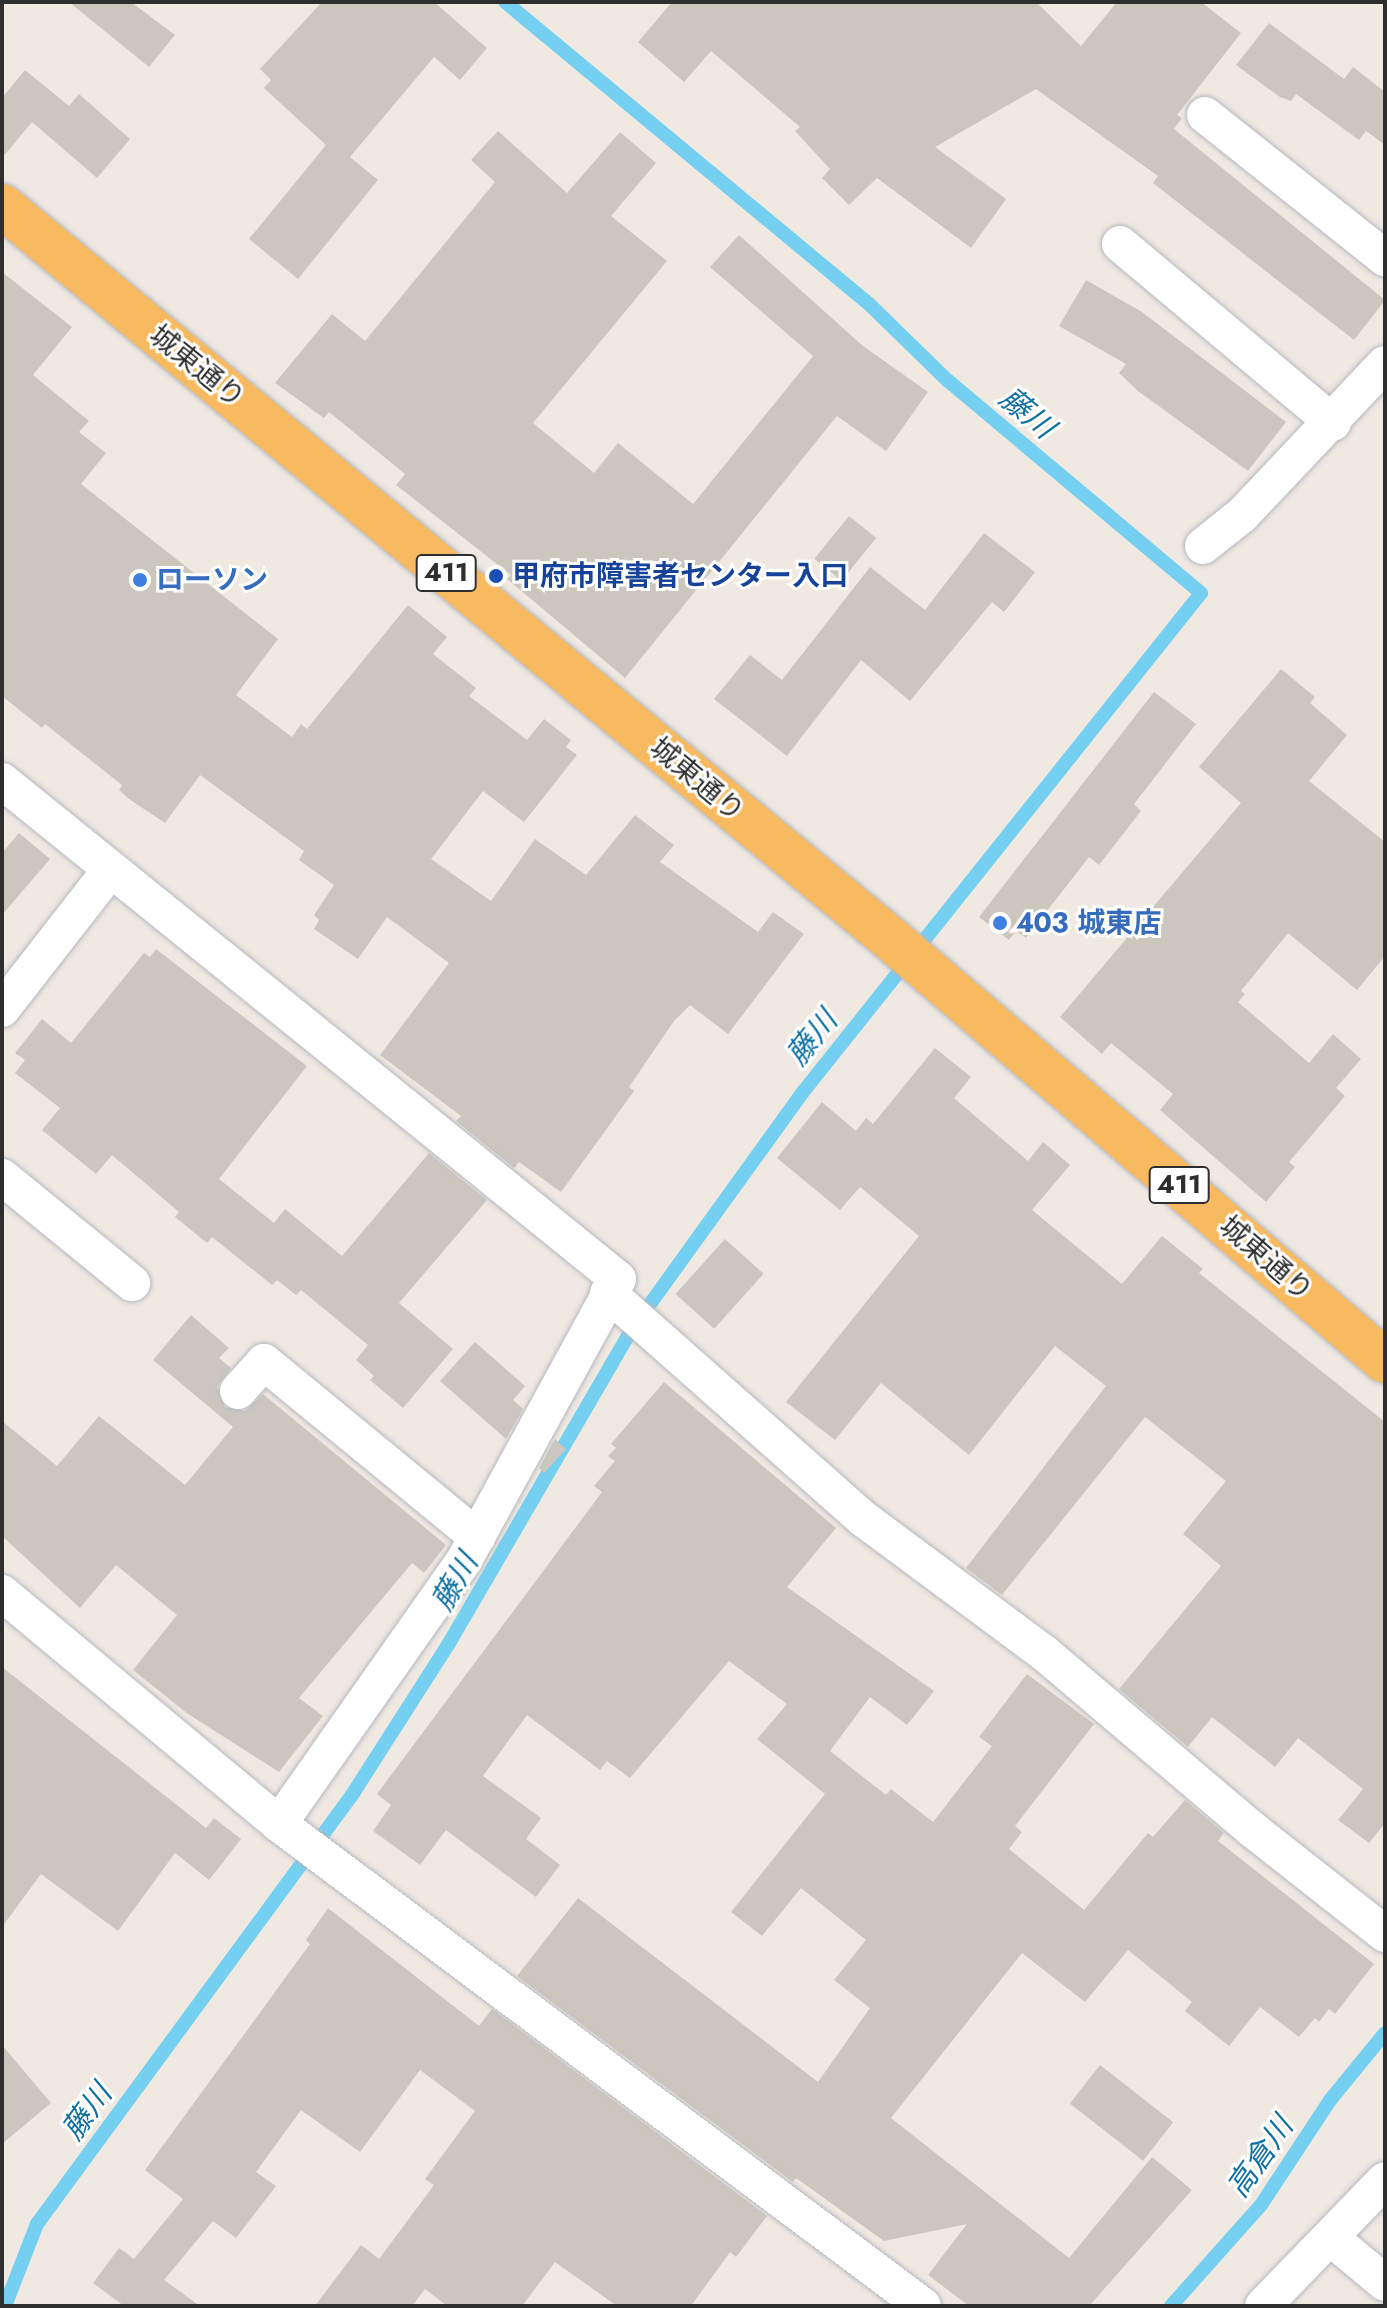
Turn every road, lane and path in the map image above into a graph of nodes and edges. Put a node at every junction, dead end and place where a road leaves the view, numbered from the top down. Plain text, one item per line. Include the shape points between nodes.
1 (1205, 115) dead end
2 (2, 206) edge
3 (1120, 244) dead end
4 (1385, 258) edge
5 (1385, 364) edge
6 (1333, 423) junction
7 (1203, 546) dead end
8 (2, 781) edge
9 (111, 869) junction
10 (2, 1009) edge
11 (2, 1177) edge
12 (132, 1283) dead end
13 (612, 1296) junction
14 (1385, 1361) edge
15 (238, 1391) dead end
16 (477, 1537) junction
17 (2, 1593) edge
18 (284, 1828) junction
19 (1385, 1934) edge
20 (1385, 2180) edge
21 (1331, 2238) junction
22 (1385, 2283) edge
23 (923, 2306) edge
24 (1263, 2306) edge

1 - 4 street
2 - 14 highway, 城東通り / 411 via 927,969
3 - 6 street
5 - 6 street
6 - 7 street via 1242,515
8 - 9 street
9 - 10 street
9 - 13 street via 618,1279
11 - 12 street
13 - 16 street
13 - 19 street via 865,1520 1043,1652
15 - 16 street via 264,1362
16 - 18 street
17 - 18 street
18 - 23 street
20 - 21 street
21 - 22 street
21 - 24 street

